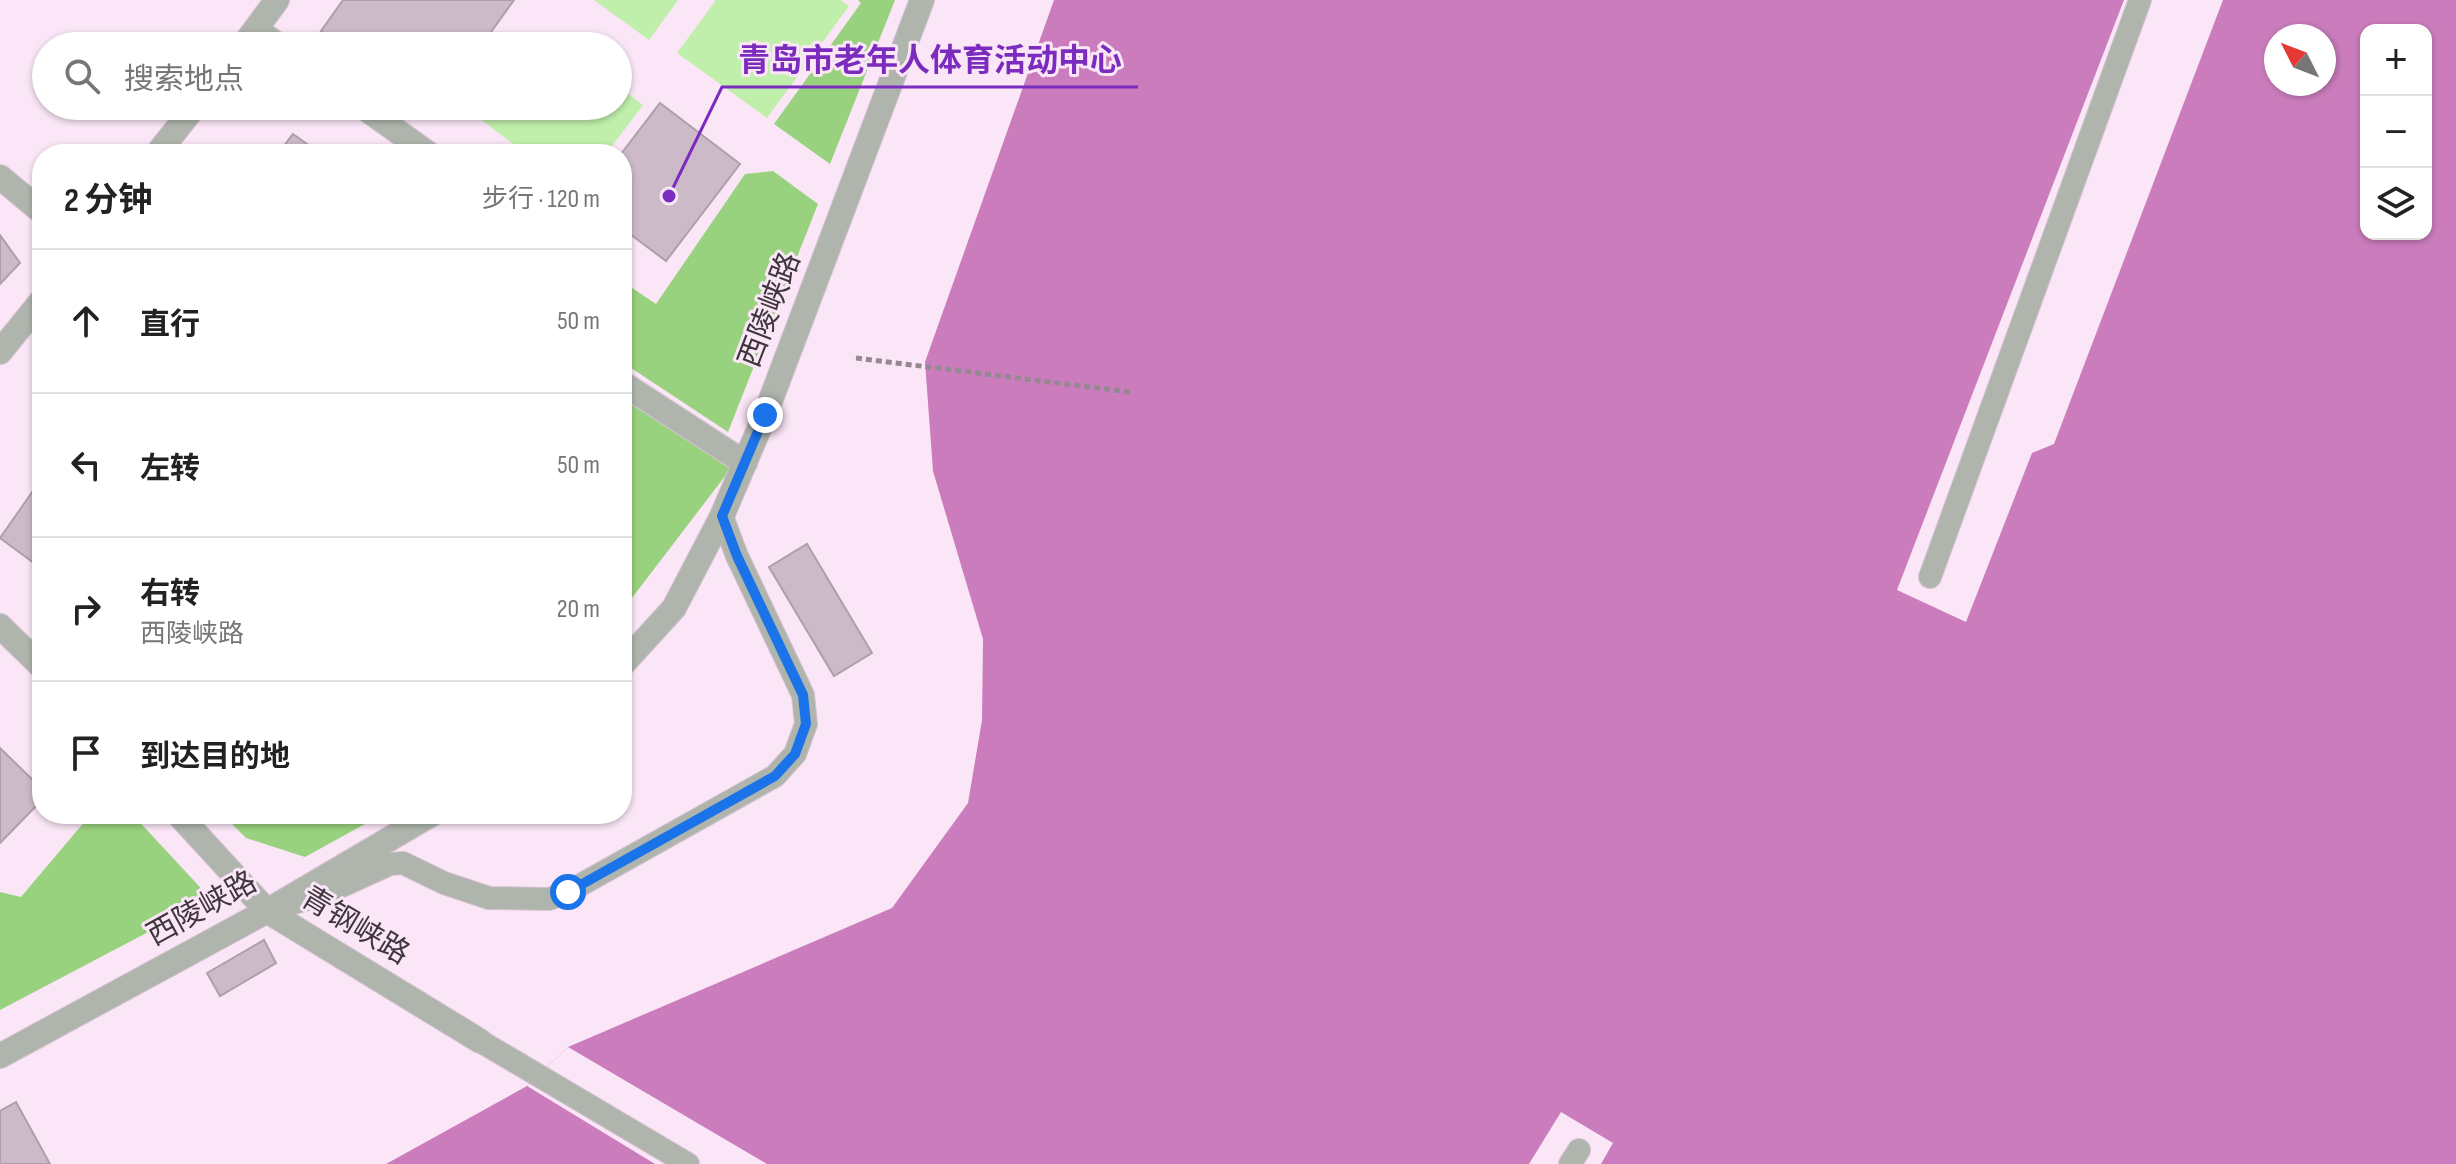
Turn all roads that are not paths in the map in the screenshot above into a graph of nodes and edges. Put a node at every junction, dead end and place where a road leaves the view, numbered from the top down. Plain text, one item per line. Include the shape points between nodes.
1 (277, 0) edge
2 (922, 0) edge
3 (2140, 0) edge
4 (253, 32) edge
5 (184, 120) edge
6 (375, 120) edge
7 (165, 144) edge
8 (397, 144) edge
9 (0, 177) edge
10 (32, 204) edge
11 (32, 312) edge
12 (0, 352) edge
13 (632, 390) edge
14 (745, 463) junction
15 (722, 516) junction
16 (1930, 577) dead end
17 (0, 626) edge
18 (32, 652) edge
19 (632, 654) edge
20 (187, 824) edge
21 (415, 824) edge
22 (267, 911) junction
23 (480, 1041) joint
24 (0, 1056) edge
25 (688, 1164) edge

1 - 4 street
2 - 14 street, 西陵峡路
3 - 16 lane
5 - 7 street
6 - 8 street
9 - 10 street
11 - 12 street
13 - 14 street
14 - 15 street, 西陵峡路
15 - 19 street, 西陵峡路 via 674,608
15 - 22 lane via 803,695 806,724 795,754 775,776 549,899 489,898 403,863
17 - 18 street
20 - 22 street, 青钢峡路
21 - 22 street, 西陵峡路
22 - 23 street, 青钢峡路
22 - 24 street, 西陵峡路
23 - 25 lane

